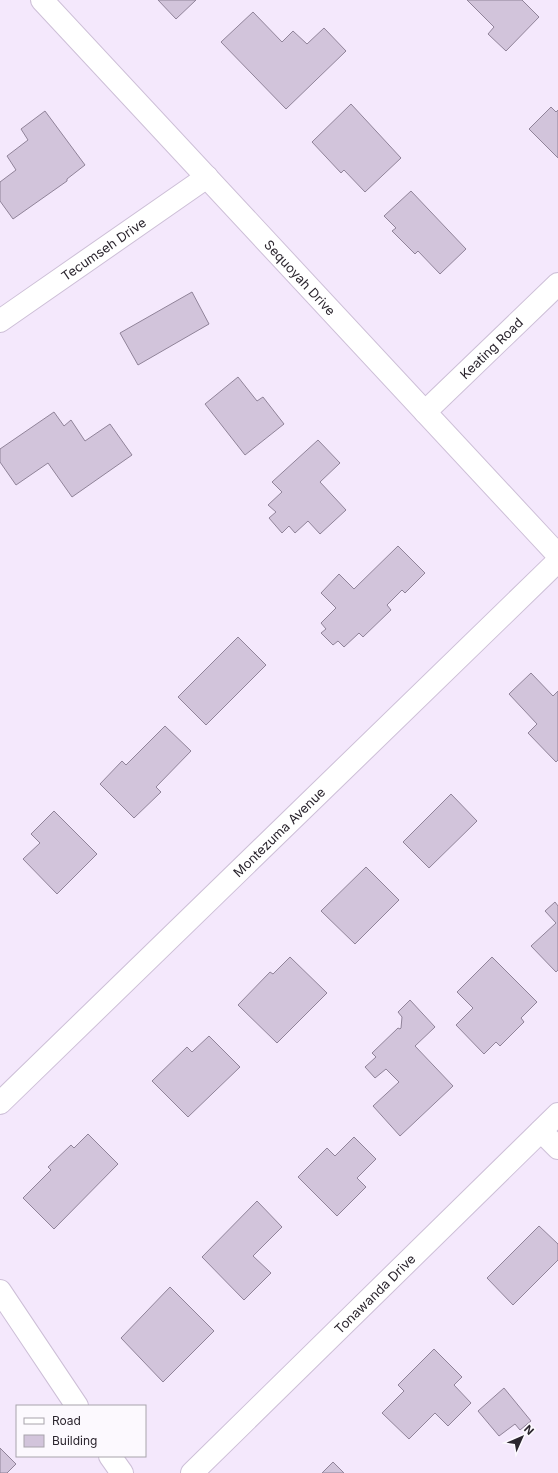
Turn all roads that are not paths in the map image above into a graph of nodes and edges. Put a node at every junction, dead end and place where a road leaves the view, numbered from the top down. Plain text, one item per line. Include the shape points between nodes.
1 (42, 0) edge
2 (207, 177) junction
3 (558, 284) edge
4 (0, 321) edge
5 (425, 412) junction
6 (558, 555) edge
7 (558, 561) edge
8 (0, 1103) edge
9 (558, 1114) edge
10 (541, 1130) junction
11 (558, 1148) edge
12 (0, 1291) edge
13 (76, 1405) edge
14 (111, 1457) edge
15 (122, 1473) edge
16 (192, 1473) edge

1 - 2 street, Sequoyah Drive
2 - 4 street, Tecumseh Drive
2 - 5 street, Sequoyah Drive
3 - 5 street, Keating Road
5 - 6 street, Sequoyah Drive
7 - 8 street, Montezuma Avenue
9 - 10 street, Tonawanda Drive
10 - 11 street
10 - 16 street, Tonawanda Drive
12 - 13 street
14 - 15 street

